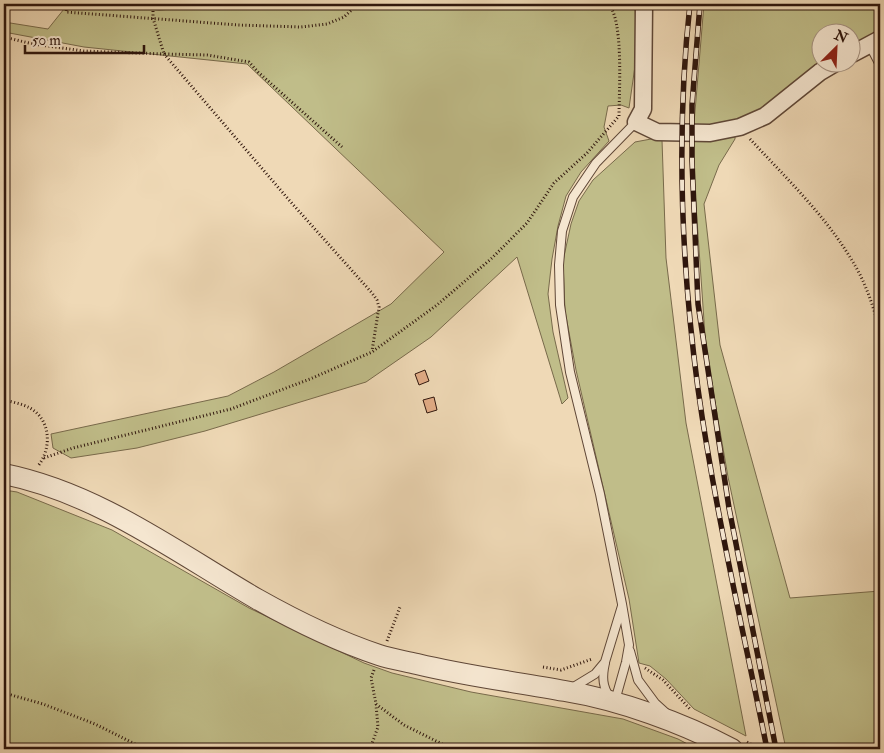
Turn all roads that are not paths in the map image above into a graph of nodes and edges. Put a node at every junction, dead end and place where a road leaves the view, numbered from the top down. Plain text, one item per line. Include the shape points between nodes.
1 (644, 4) edge
2 (875, 41) edge
3 (862, 48) edge
4 (880, 65) edge
5 (820, 72) edge
6 (636, 122) junction
7 (4, 474) edge
8 (622, 604) junction
9 (629, 645) junction
10 (606, 659) junction
11 (567, 691) junction
12 (614, 703) junction
13 (684, 717) junction
14 (725, 745) edge

1 - 6 street via 643,109
2 - 3 street
2 - 4 lane
5 - 6 street via 765,116 740,127 710,133 657,132
6 - 8 lane via 596,162 573,197 562,231 559,265 560,305 570,372 600,494
7 - 11 street via 30,479 92,503 314,630 387,648 461,674
8 - 9 lane
8 - 10 lane
9 - 12 lane
9 - 13 lane via 638,680 655,702
10 - 11 lane via 595,674
10 - 12 lane via 602,676 605,692
11 - 12 street
12 - 13 street
13 - 14 street

